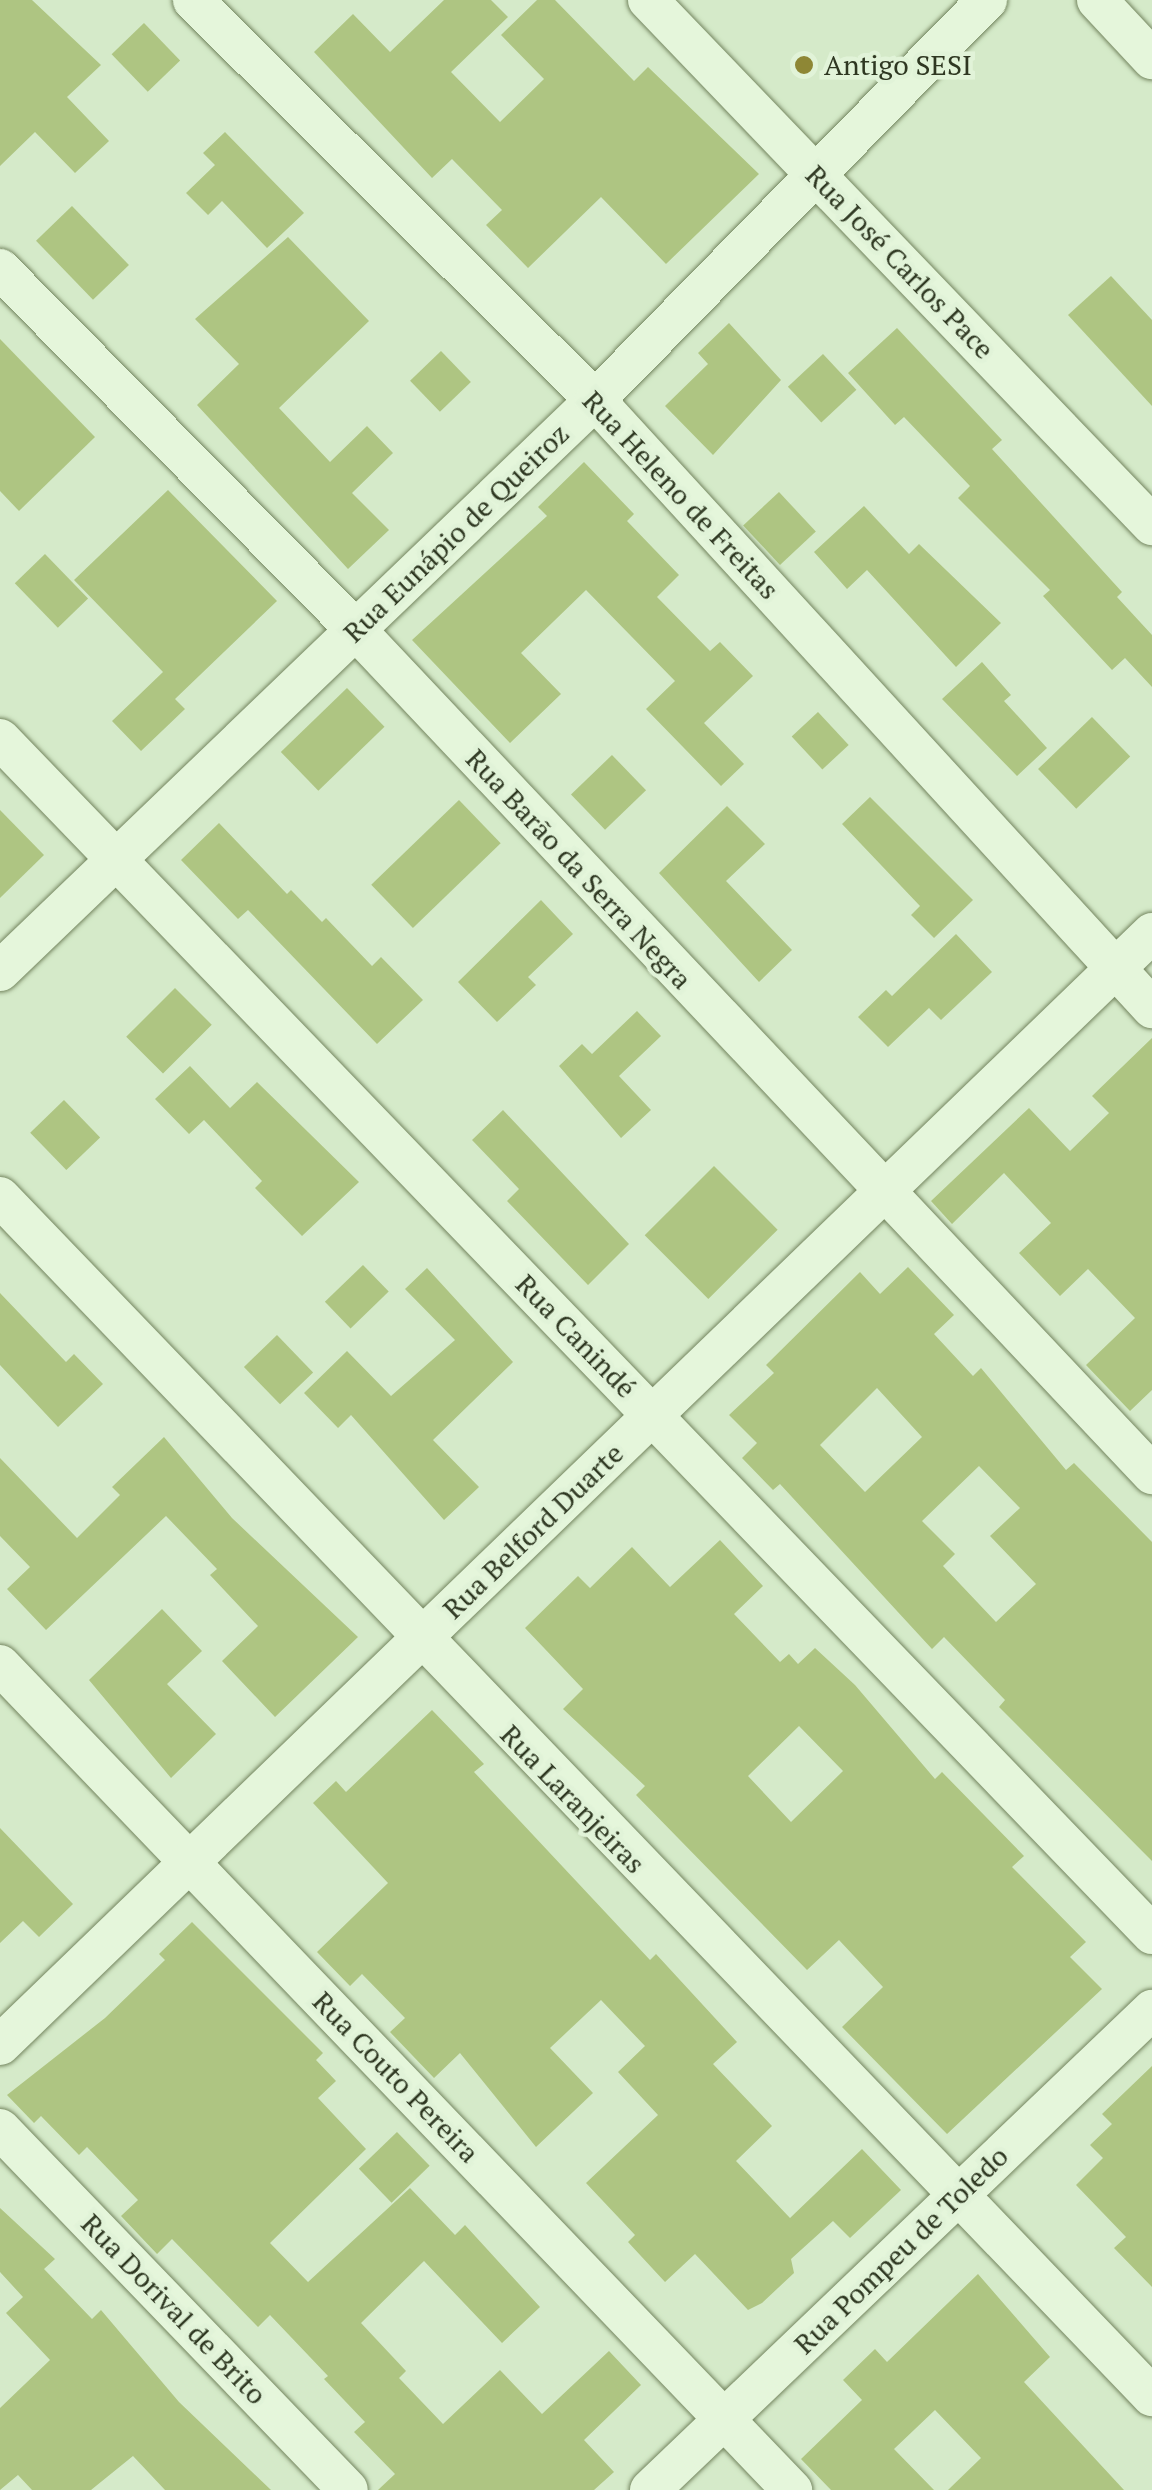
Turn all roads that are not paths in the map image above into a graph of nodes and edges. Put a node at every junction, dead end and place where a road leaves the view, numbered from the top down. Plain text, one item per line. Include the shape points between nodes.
1 (193, 0) edge
2 (648, 0) edge
3 (987, 0) edge
4 (1097, 0) edge
5 (1152, 59) edge
6 (814, 172) junction
7 (0, 268) edge
8 (595, 400) junction
9 (1152, 525) edge
10 (355, 629) junction
11 (0, 739) edge
12 (117, 860) junction
13 (1152, 933) edge
14 (1114, 969) junction
15 (0, 971) edge
16 (1152, 1008) edge
17 (882, 1194) junction
18 (0, 1197) edge
19 (652, 1415) junction
20 (1152, 1474) edge
21 (421, 1639) junction
22 (0, 1665) edge
23 (190, 1862) junction
24 (1152, 1934) edge
25 (1152, 2010) edge
26 (0, 2045) edge
27 (0, 2129) edge
28 (956, 2198) junction
29 (1152, 2396) edge
30 (724, 2419) junction
31 (348, 2490) edge
32 (650, 2490) edge
33 (792, 2490) edge

1 - 8 street, Rua Heleno de Freitas
2 - 6 street, Rua José Carlos Pace
3 - 6 street, Rua Eunápio de Queiroz
4 - 5 street
6 - 8 street, Rua Eunápio de Queiroz
6 - 9 street, Rua José Carlos Pace
7 - 10 street, Rua Barão da Serra Negra
8 - 10 street, Rua Eunápio de Queiroz
8 - 14 street, Rua Heleno de Freitas
10 - 12 street, Rua Eunápio de Queiroz
10 - 17 street, Rua Barão da Serra Negra
11 - 12 street, Rua Canindé
12 - 15 street, Rua Eunápio de Queiroz
12 - 19 street, Rua Canindé
13 - 14 street, Rua Belford Duarte
14 - 16 street, Rua Heleno de Freitas
14 - 17 street, Rua Belford Duarte
17 - 19 street, Rua Belford Duarte
17 - 20 street, Rua Barão da Serra Negra
18 - 21 street, Rua Laranjeiras
19 - 21 street, Rua Belford Duarte
19 - 24 street, Rua Canindé
21 - 23 street, Rua Belford Duarte
21 - 28 street, Rua Laranjeiras
22 - 23 street, Rua Couto Pereira
23 - 26 street, Rua Belford Duarte
23 - 30 street, Rua Couto Pereira
25 - 28 street, Rua Pompeu de Toledo
27 - 31 street, Rua Dorival de Brito
28 - 29 street, Rua Laranjeiras
28 - 30 street, Rua Pompeu de Toledo
30 - 32 street, Rua Pompeu de Toledo
30 - 33 street, Rua Couto Pereira

